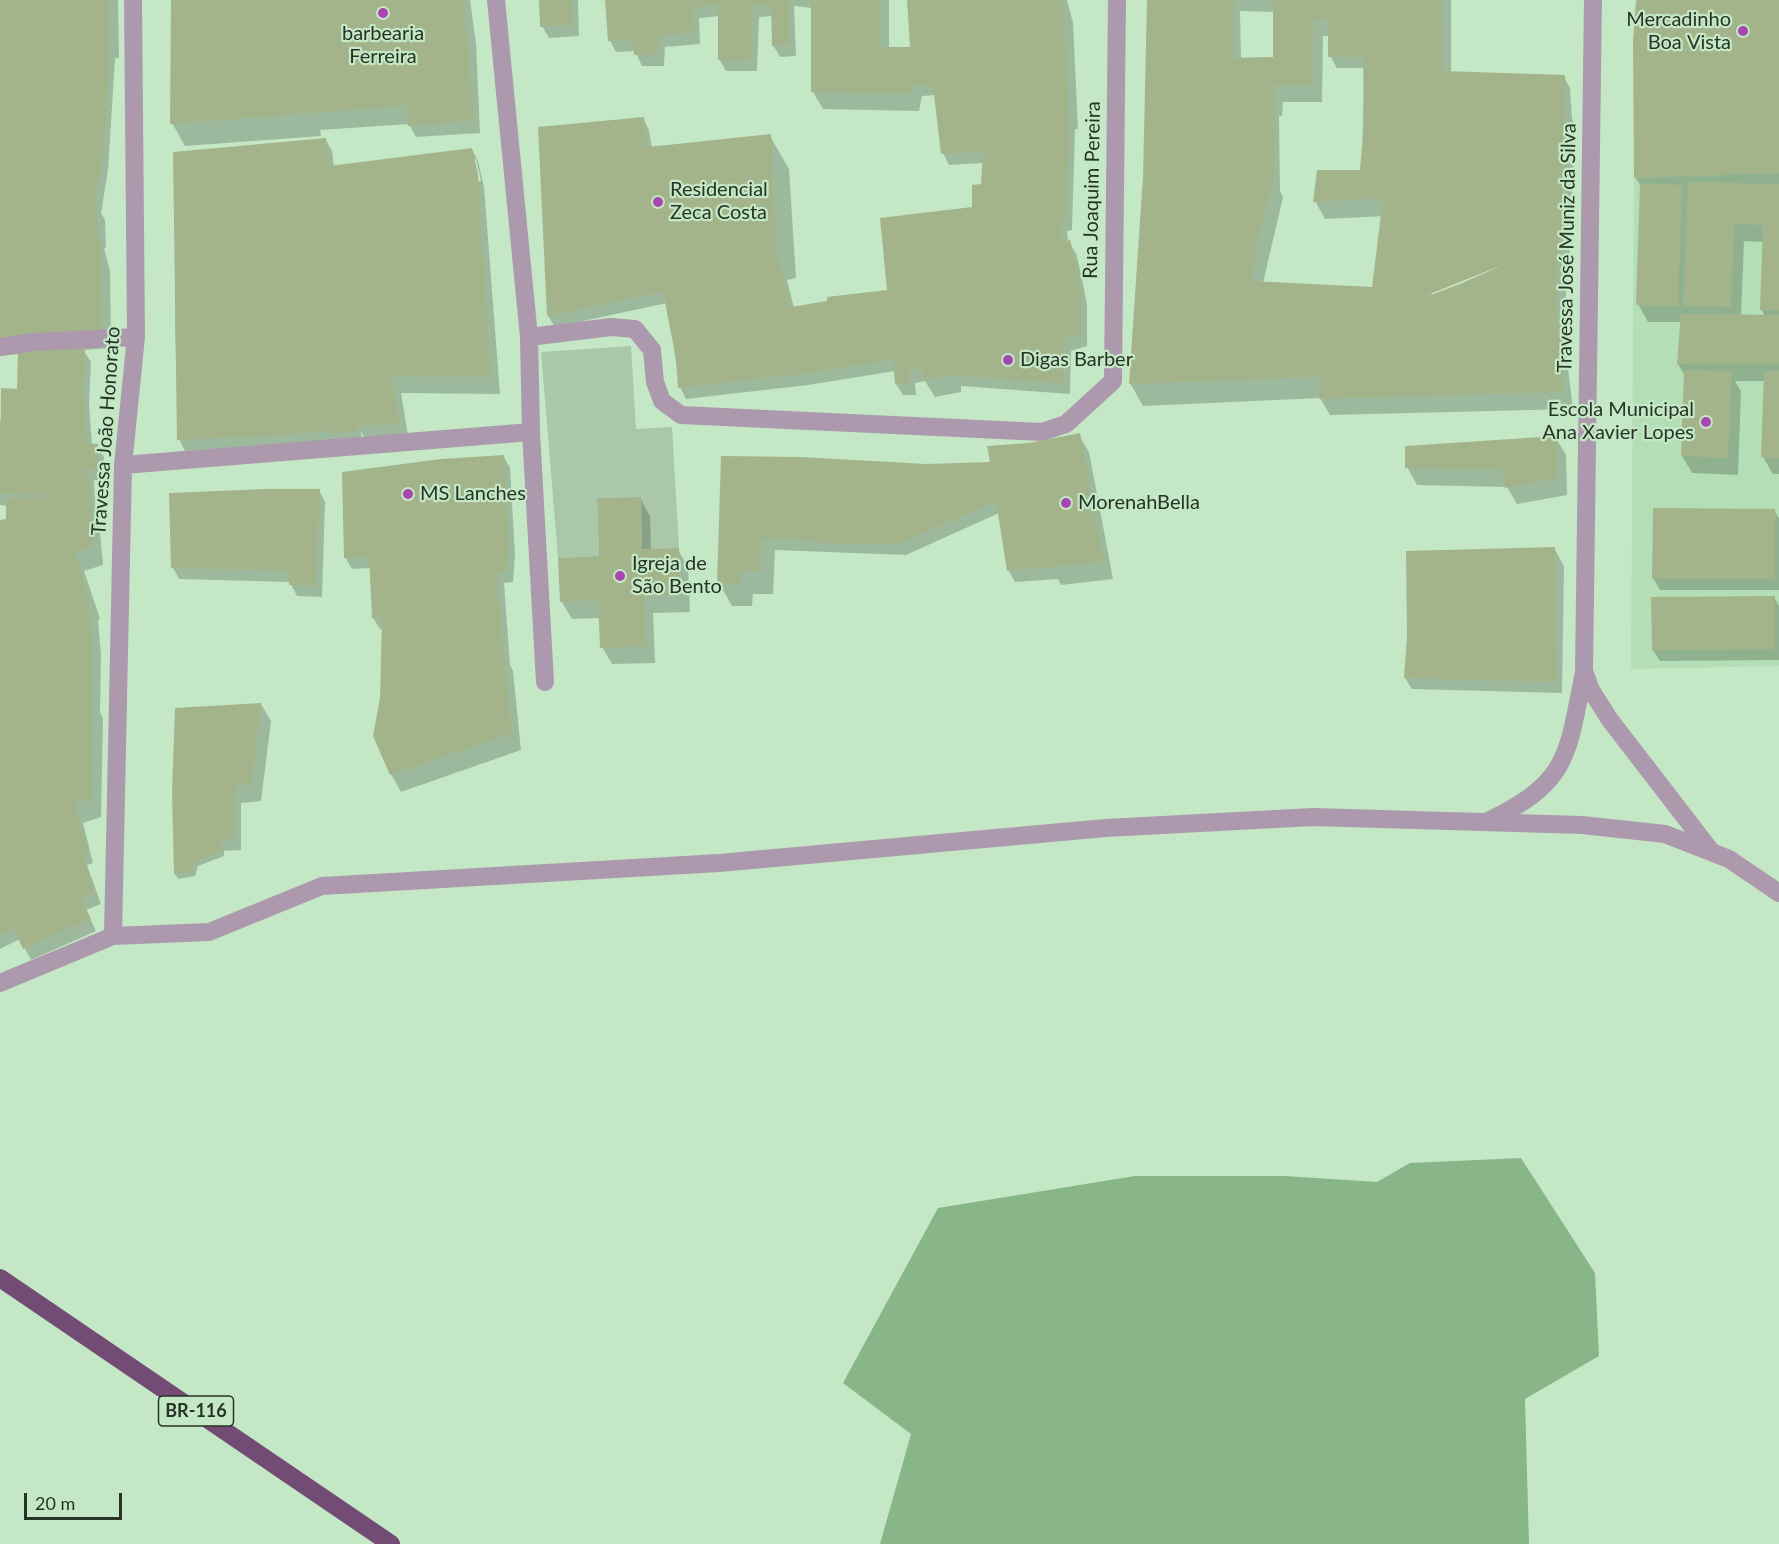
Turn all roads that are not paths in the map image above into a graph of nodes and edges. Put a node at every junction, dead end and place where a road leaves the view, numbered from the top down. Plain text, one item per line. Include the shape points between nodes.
1 (133, 0) edge
2 (496, 0) edge
3 (1117, 0) edge
4 (1593, 0) edge
5 (136, 337) junction
6 (529, 337) junction
7 (0, 347) edge
8 (531, 432) junction
9 (123, 465) junction
10 (1584, 671) junction
11 (545, 682) dead end
12 (1483, 824) junction
13 (1711, 851) junction
14 (1779, 893) edge
15 (113, 936) junction
16 (0, 983) edge
17 (0, 1278) edge
18 (391, 1544) edge

1 - 5 street, Travessa João Honorato
2 - 6 street
3 - 6 street, Rua Joaquim Pereira via 1113,381 1066,424 1042,432 681,416 662,401 655,382 652,350 635,329 611,327
4 - 10 street, Travessa José Muniz da Silva
5 - 7 street
5 - 9 street, Travessa João Honorato
6 - 8 street
8 - 9 street
8 - 11 street
9 - 15 street, Travessa João Honorato
10 - 12 street via 1568,749 1553,777 1519,807
10 - 13 street, Travessa José Muniz da Silva via 1610,720
12 - 13 street via 1582,825 1665,834
12 - 15 street via 1313,817 1106,828 719,863 322,886 208,932
13 - 14 street
15 - 16 street
17 - 18 highway, BR-116

